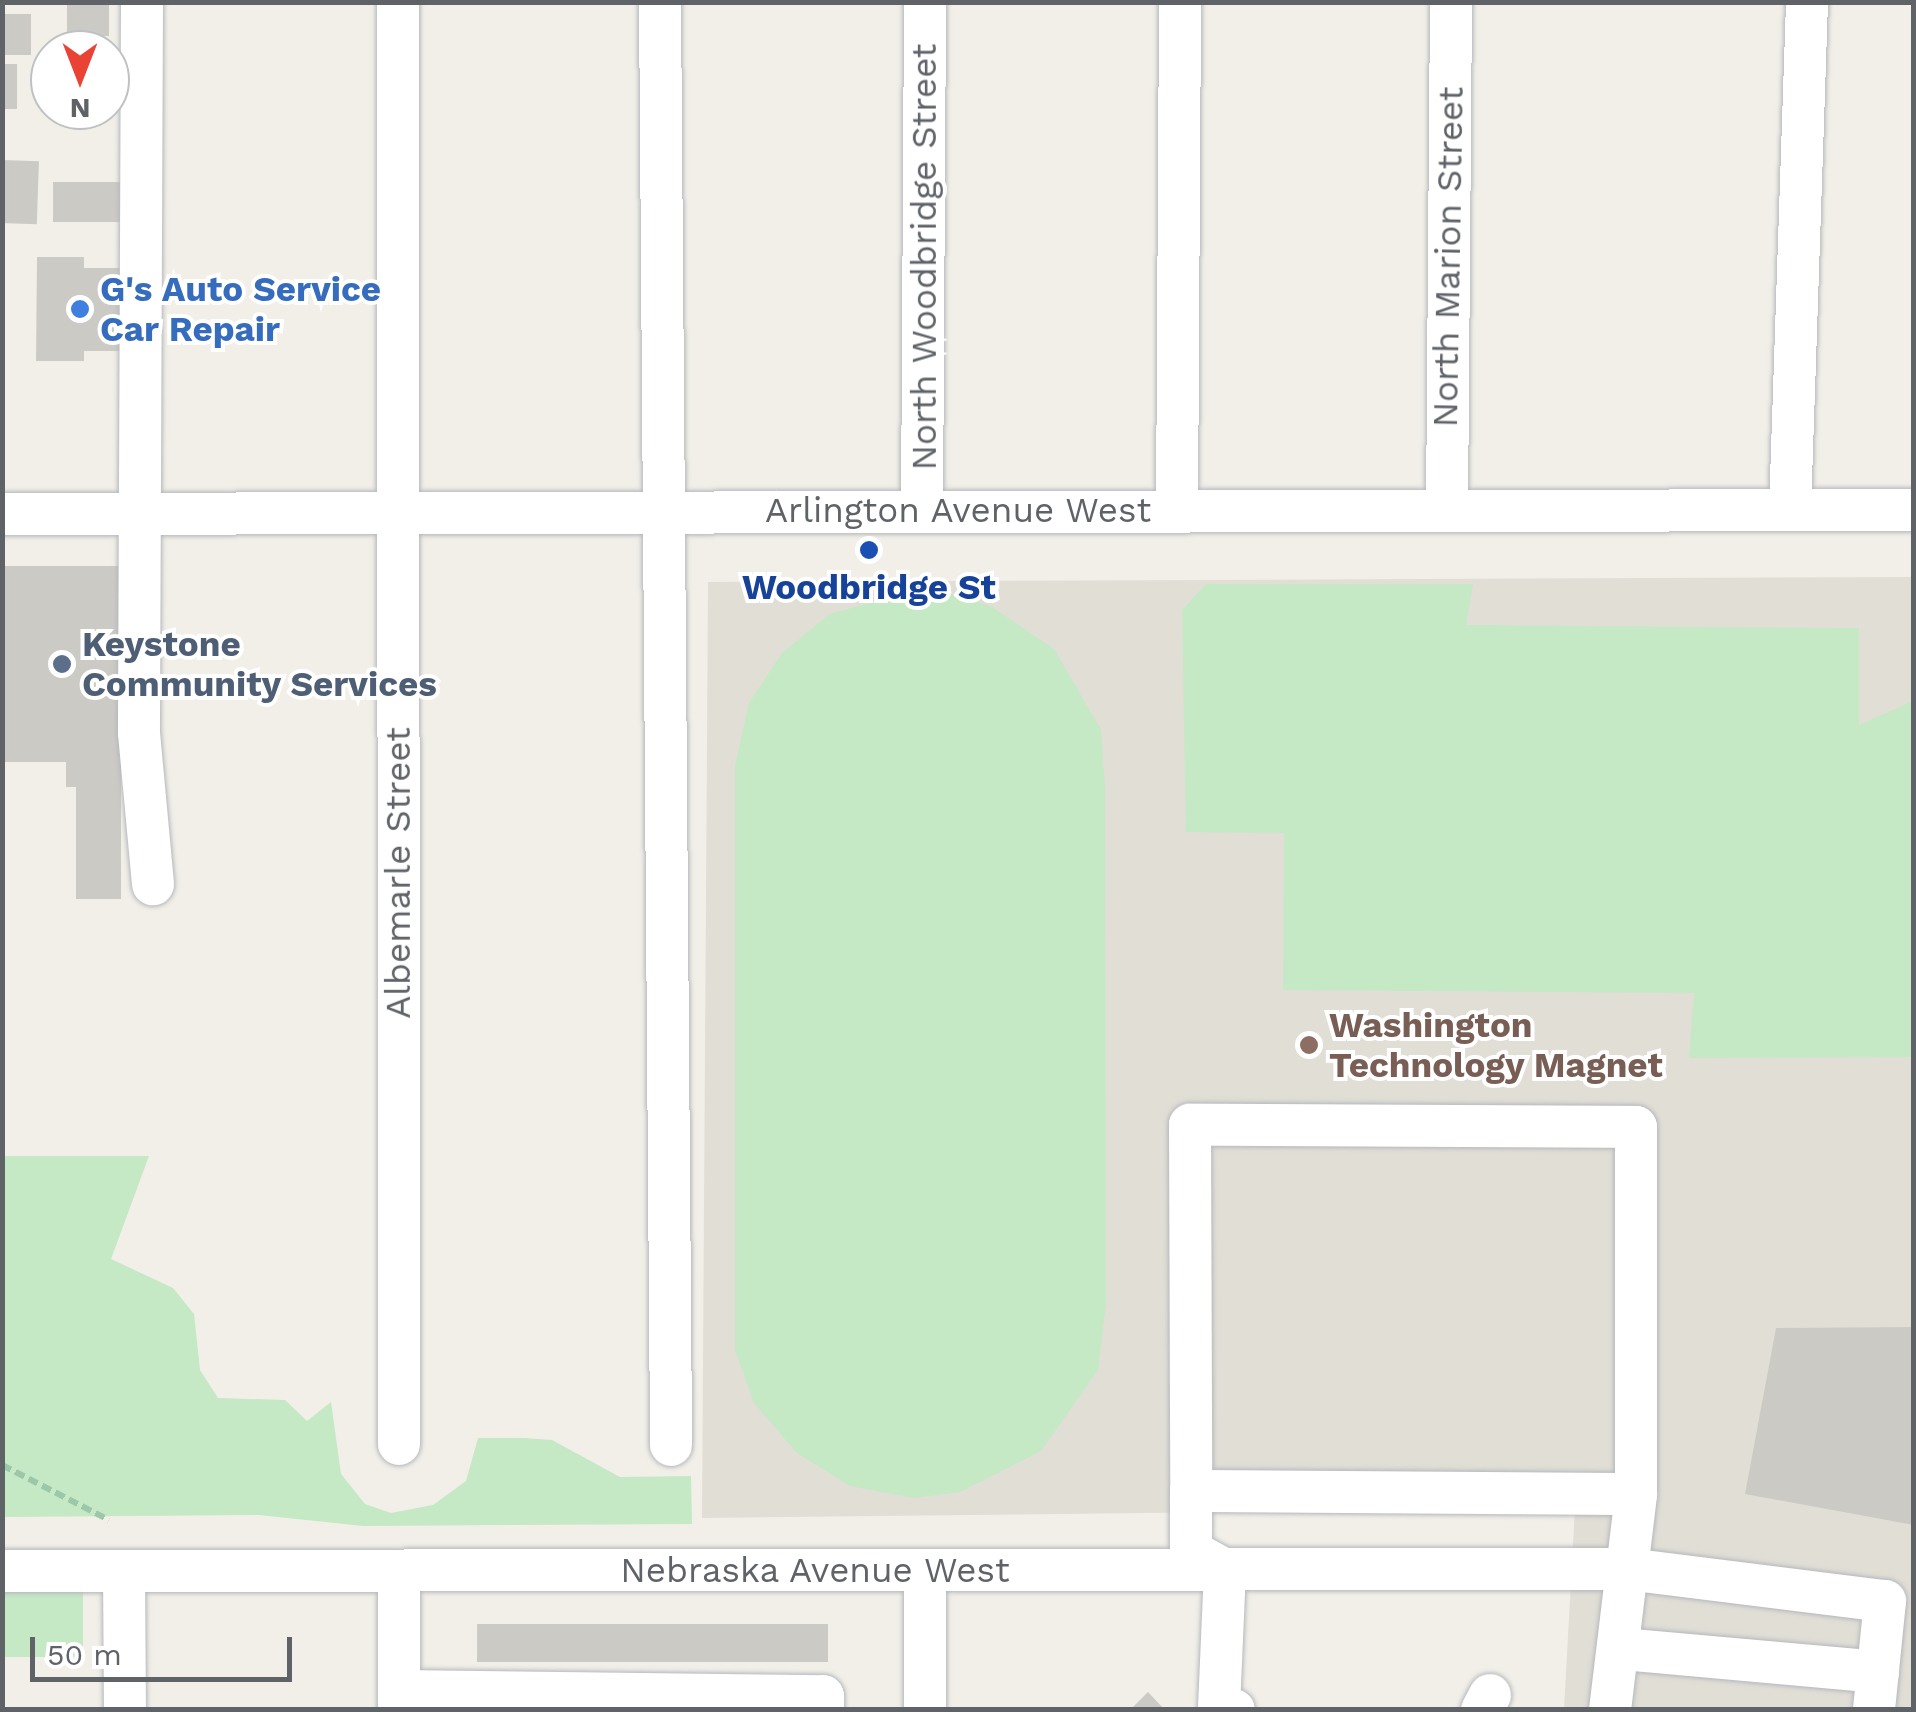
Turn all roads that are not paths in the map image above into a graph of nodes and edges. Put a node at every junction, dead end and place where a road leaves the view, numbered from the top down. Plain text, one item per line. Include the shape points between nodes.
1 (142, 2) edge
2 (398, 2) edge
3 (660, 2) edge
4 (925, 2) edge
5 (1180, 2) edge
6 (1451, 2) edge
7 (1808, 2) edge
8 (667, 510) junction
9 (922, 510) junction
10 (1178, 510) junction
11 (1447, 510) junction
12 (1790, 510) junction
13 (1914, 510) edge
14 (396, 511) junction
15 (2, 514) edge
16 (138, 514) junction
17 (153, 884) dead end
18 (399, 1444) dead end
19 (671, 1445) dead end
20 (1191, 1491) junction
21 (1636, 1494) junction
22 (1628, 1569) junction
23 (124, 1570) junction
24 (399, 1570) junction
25 (925, 1570) junction
26 (1225, 1570) junction
27 (2, 1571) edge
28 (1622, 1649) junction
29 (1876, 1691) edge
30 (399, 1700) edge
31 (125, 1710) edge
32 (823, 1710) edge
33 (925, 1710) edge
34 (1234, 1710) edge
35 (1610, 1710) edge

1 - 16 street
2 - 14 street, Albemarle Street
3 - 8 street
4 - 9 street, North Woodbridge Street
5 - 10 street
6 - 11 street, North Marion Street
7 - 12 street
8 - 9 street, Arlington Avenue West
8 - 14 street, Arlington Avenue West
8 - 19 street
9 - 10 street, Arlington Avenue West
10 - 11 street, Arlington Avenue West
11 - 12 street, Arlington Avenue West
12 - 13 street, Arlington Avenue West
14 - 16 street, Arlington Avenue West
14 - 18 street, Albemarle Street
15 - 16 street, Arlington Avenue West
16 - 17 street via 139,732
20 - 21 street
20 - 21 street via 1190,1125 1636,1127
20 - 26 street via 1191,1551
21 - 22 street
22 - 26 street, Nebraska Avenue West
22 - 28 street
22 - 29 street, Nebraska Avenue West via 1886,1601
23 - 24 street, Nebraska Avenue West
23 - 27 street, Nebraska Avenue West
23 - 31 street
24 - 25 street, Nebraska Avenue West
24 - 30 street
25 - 26 street, Nebraska Avenue West
25 - 33 street
26 - 34 street via 1219,1709
28 - 29 street
28 - 35 street
30 - 32 street via 824,1696

